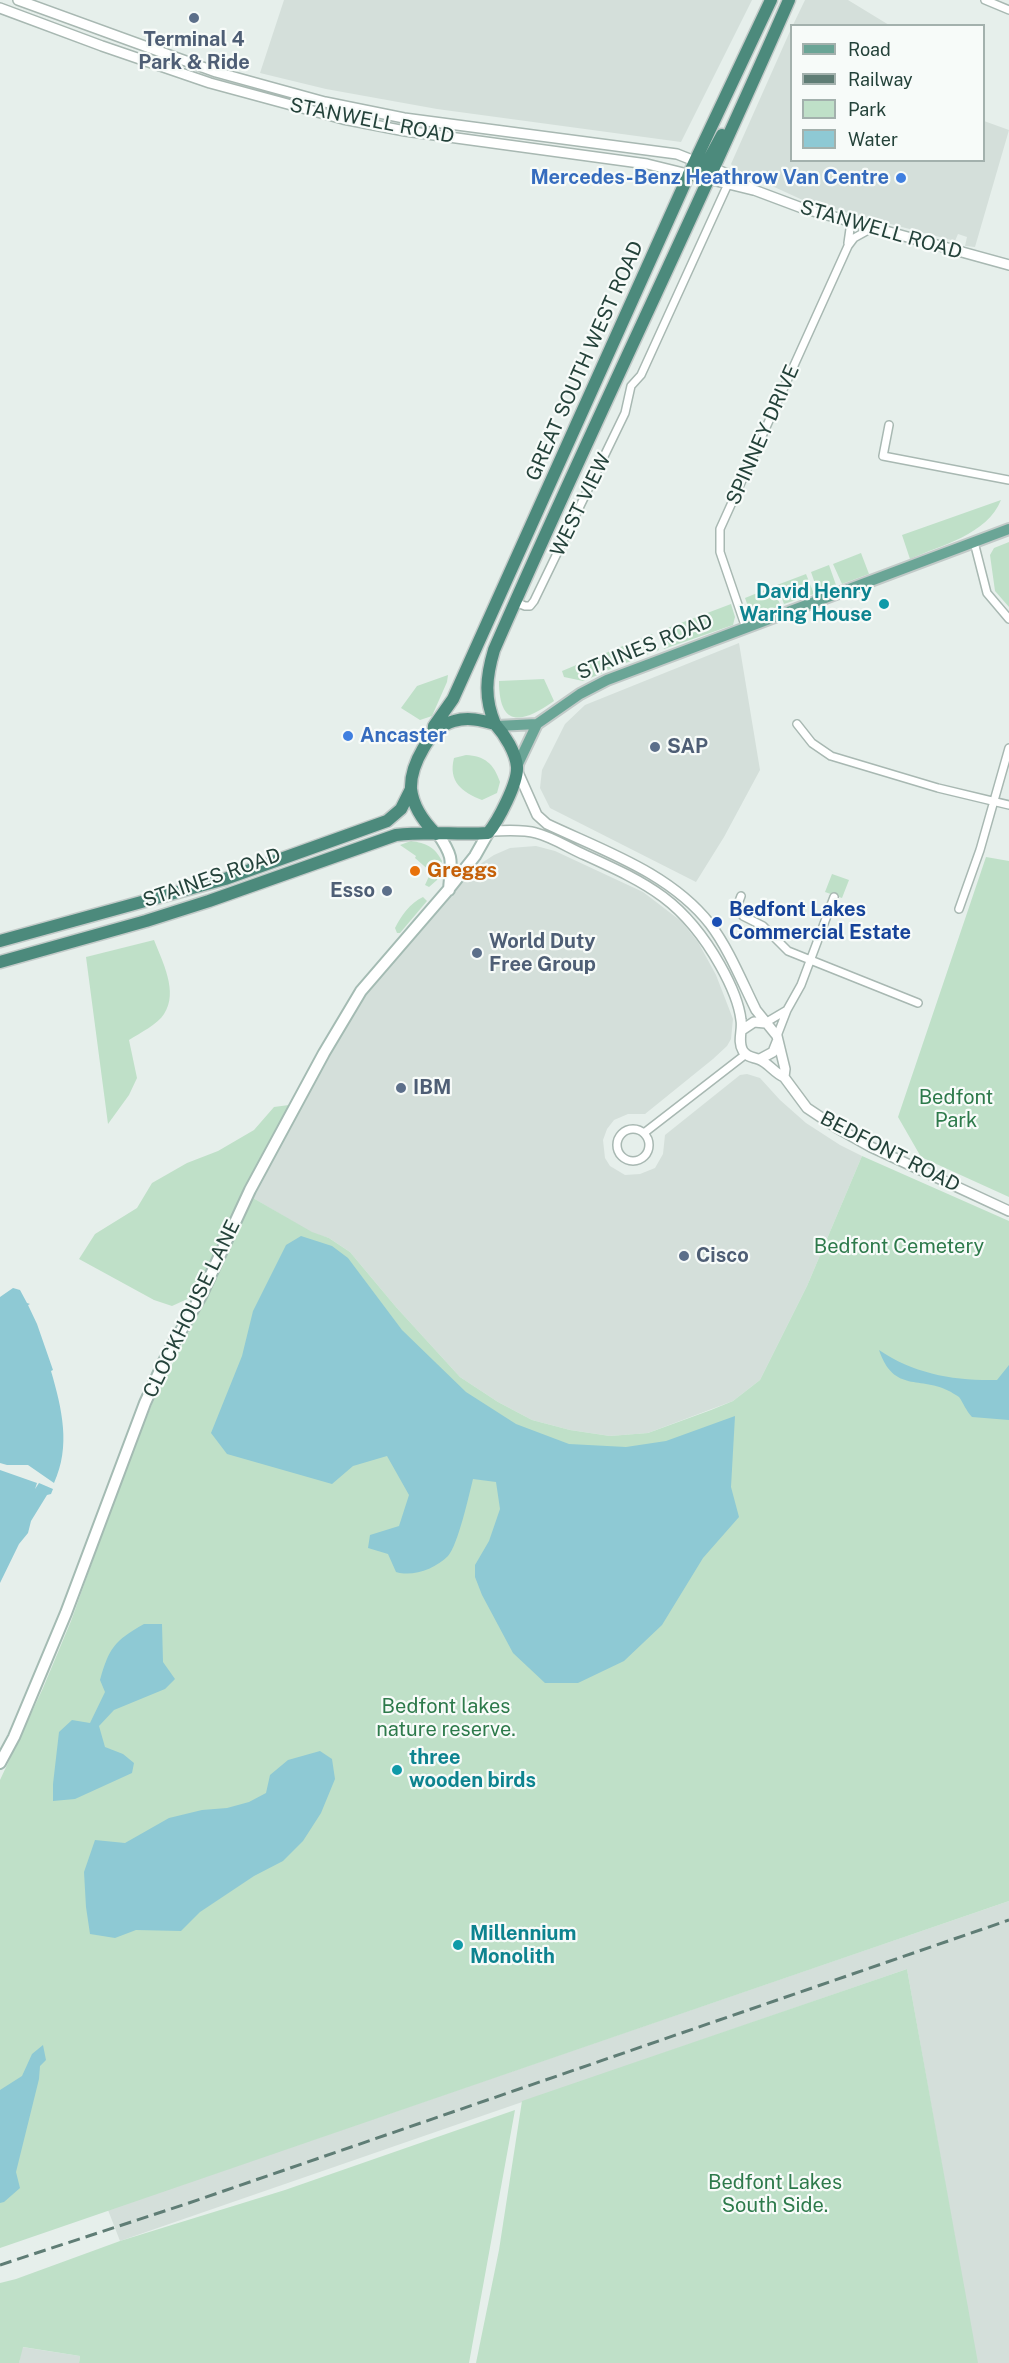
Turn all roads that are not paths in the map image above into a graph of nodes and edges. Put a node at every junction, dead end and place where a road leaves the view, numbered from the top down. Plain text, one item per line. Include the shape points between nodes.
1 (18, 0) edge
2 (771, 0) edge
3 (789, 0) edge
4 (985, 0) edge
5 (0, 8) edge
6 (1009, 10) edge
7 (703, 171) junction
8 (728, 184) junction
9 (754, 190) junction
10 (851, 222) junction
11 (872, 228) junction
12 (848, 246) junction
13 (1009, 265) edge
14 (617, 379) junction
15 (631, 386) junction
16 (889, 425) dead end
17 (1009, 480) edge
18 (1009, 529) edge
19 (974, 542) junction
20 (514, 602) junction
21 (1009, 619) edge
22 (746, 628) junction
23 (537, 724) junction
24 (797, 724) dead end
25 (496, 725) junction
26 (433, 735) junction
27 (1009, 748) edge
28 (517, 768) junction
29 (411, 788) junction
30 (994, 802) junction
31 (1009, 805) edge
32 (489, 832) junction
33 (437, 834) junction
34 (448, 890) junction
35 (741, 896) dead end
36 (834, 897) dead end
37 (959, 909) dead end
38 (0, 941) edge
39 (810, 960) junction
40 (0, 962) edge
41 (918, 1004) dead end
42 (787, 1010) junction
43 (765, 1023) junction
44 (742, 1030) junction
45 (777, 1039) junction
46 (746, 1054) junction
47 (760, 1059) junction
48 (784, 1077) junction
49 (644, 1133) junction
50 (1009, 1211) edge
51 (0, 1763) edge

1 - 7 street, STANWELL ROAD via 216,72 325,102 404,118 677,154
2 - 7 highway, GREAT SOUTH WEST ROAD
3 - 7 highway, GREAT SOUTH WEST ROAD via 753,83
4 - 6 street
5 - 7 street, STANWELL ROAD via 210,83 343,119 416,133
7 - 8 street, STANWELL ROAD
7 - 9 street, STANWELL ROAD via 744,183
7 - 14 highway, GREAT SOUTH WEST ROAD
7 - 26 highway, GREAT SOUTH WEST ROAD
8 - 9 street, STANWELL ROAD
8 - 15 street, WEST VIEW via 641,375
9 - 10 street, STANWELL ROAD
10 - 11 street, STANWELL ROAD
10 - 12 street, SPINNEY DRIVE
11 - 12 street, SPINNEY DRIVE
11 - 13 street, STANWELL ROAD
12 - 22 street, SPINNEY DRIVE via 720,529 720,552
14 - 15 street
14 - 20 highway, GREAT SOUTH WEST ROAD
15 - 20 street, WEST VIEW via 625,413 534,601 530,606
16 - 17 street via 882,456
18 - 19 main road, STAINES ROAD
19 - 21 street via 987,593
19 - 22 main road, STAINES ROAD
20 - 25 highway, GREAT SOUTH WEST ROAD via 488,670 488,705
22 - 23 main road, STAINES ROAD via 607,680
23 - 25 main road
23 - 28 main road, STAINES ROAD
24 - 30 street via 812,743 831,756
25 - 26 highway via 455,720
25 - 28 highway via 511,748
26 - 29 highway via 416,767
27 - 30 street
28 - 32 highway
28 - 43 street, BEDFONT ROAD via 533,807 547,824 638,867 683,895 711,925
29 - 33 highway via 418,812
29 - 38 highway, STAINES ROAD via 401,809 387,821 225,879
30 - 31 street
30 - 37 street
32 - 33 highway
32 - 34 main road, CLOCKHOUSE LANE
32 - 44 street via 535,832 638,879 663,895 698,929 721,966 738,1005
33 - 34 main road via 450,853
33 - 40 highway, STAINES ROAD via 396,834 199,904
34 - 51 main road, CLOCKHOUSE LANE via 361,991 250,1190 145,1403 66,1613
35 - 39 street via 738,904 743,916 763,926 788,951
36 - 39 street
39 - 41 street
39 - 42 street
42 - 43 street
42 - 45 street
43 - 44 street via 754,1022
43 - 45 street, BEDFONT ROAD
44 - 46 street via 740,1044
45 - 47 street via 773,1052
45 - 48 street, BEDFONT ROAD
46 - 47 street, BEDFONT ROAD
46 - 49 street
47 - 48 street, BEDFONT ROAD
48 - 50 street, BEDFONT ROAD via 807,1108 837,1128
49 - 49 street via 649,1145 644,1158 623,1158 617,1150 623,1132 634,1129

